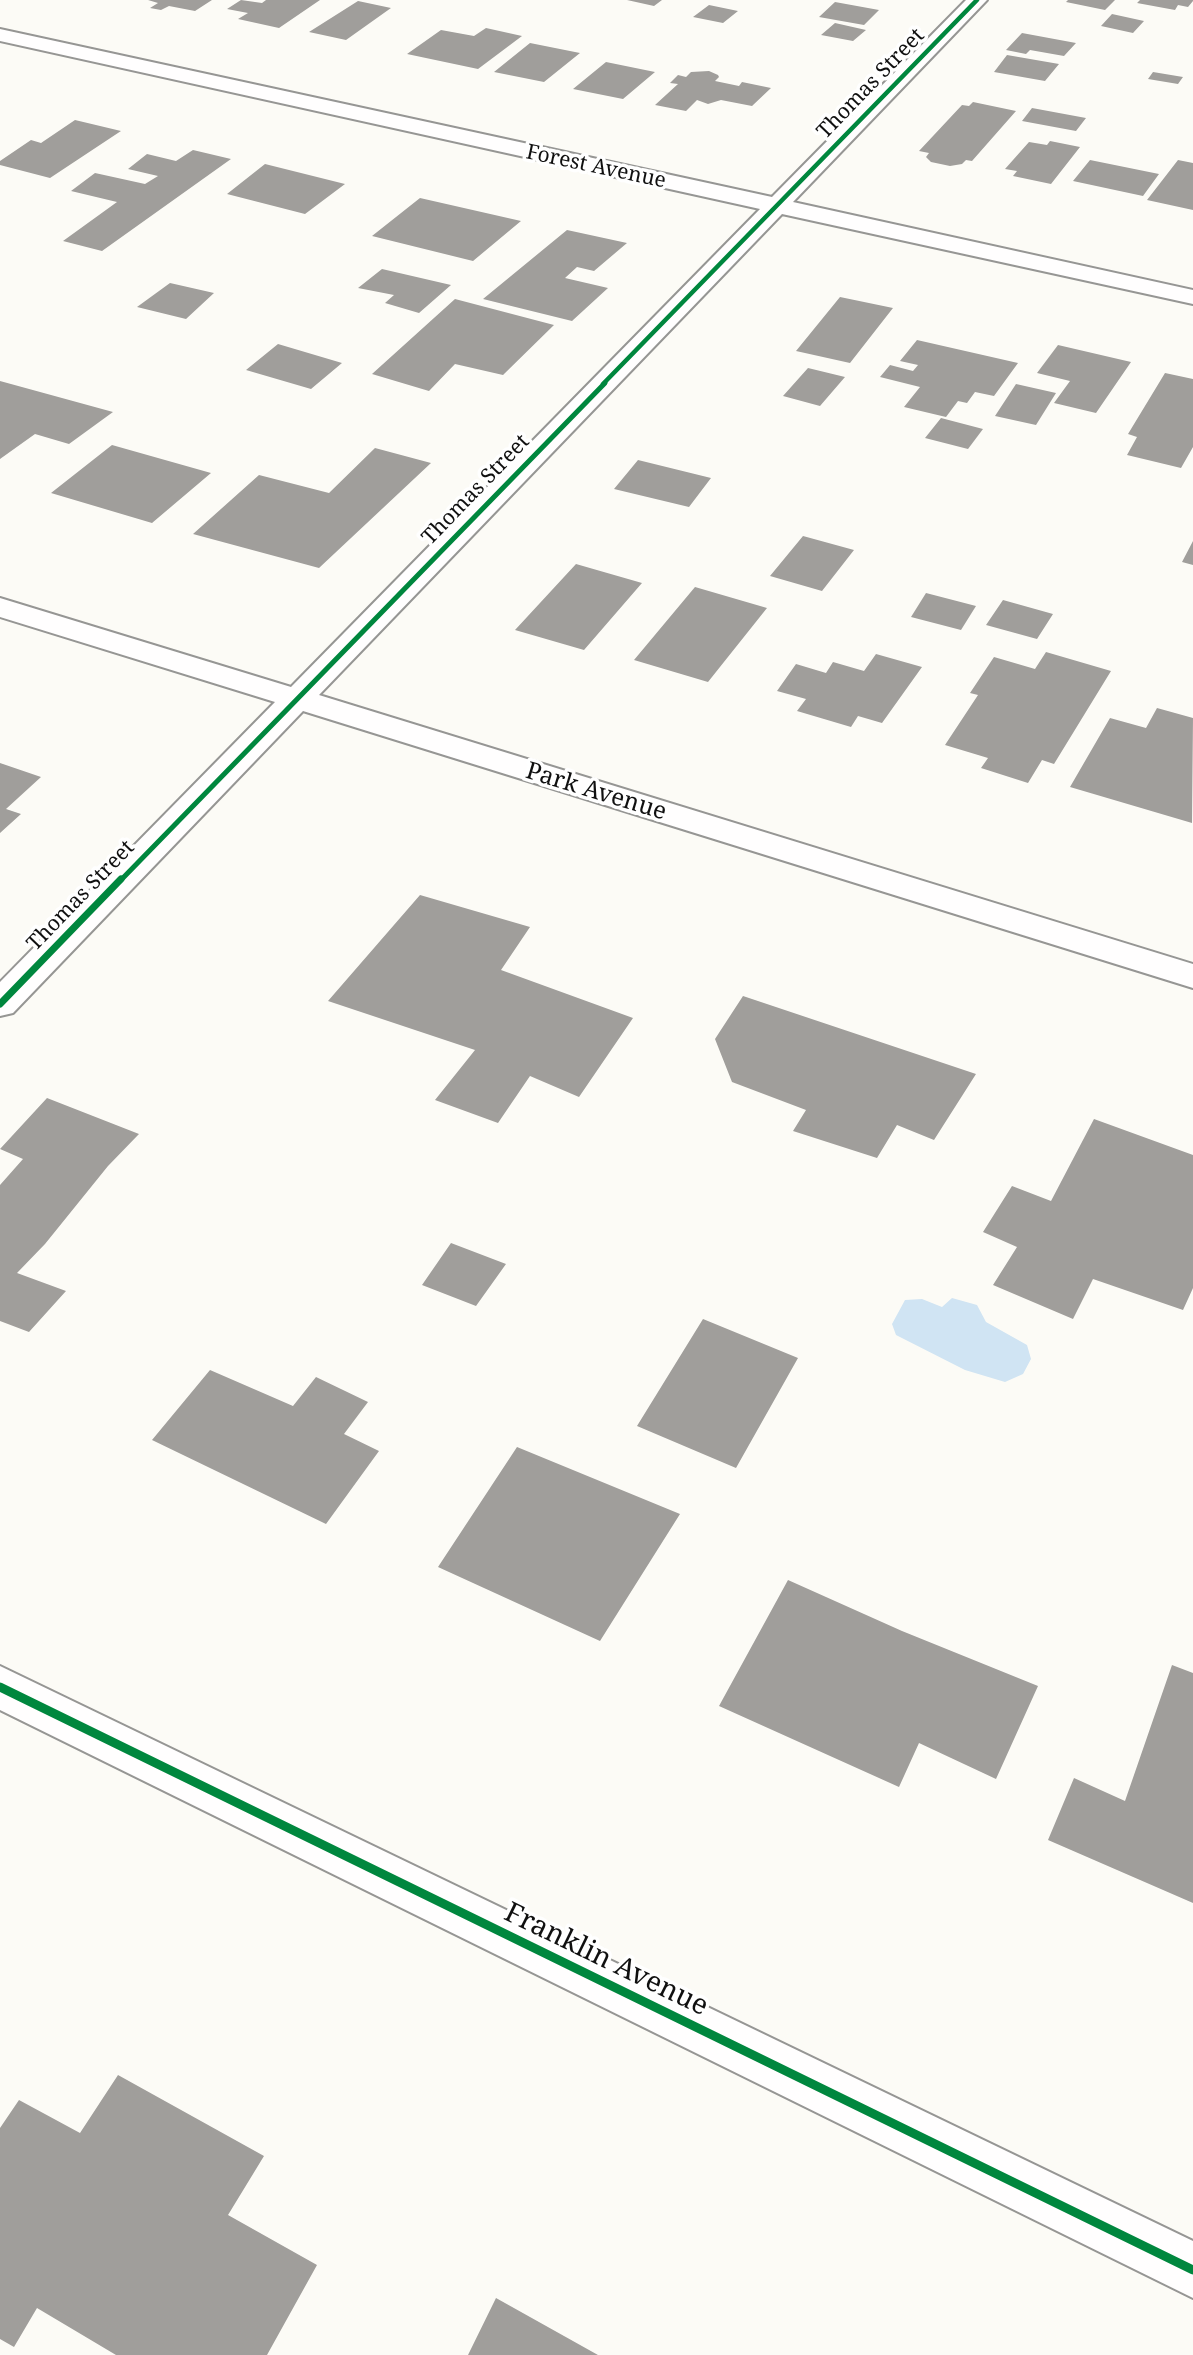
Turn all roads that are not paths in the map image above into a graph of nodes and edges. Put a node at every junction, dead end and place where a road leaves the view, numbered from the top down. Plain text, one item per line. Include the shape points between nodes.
1 (977, 0) edge
2 (0, 35) edge
3 (776, 206) junction
4 (1193, 297) edge
5 (0, 607) edge
6 (297, 700) junction
7 (1193, 976) edge
8 (0, 1004) edge
9 (0, 1687) edge
10 (1193, 2270) edge

1 - 3 street, Thomas Street
2 - 3 street, Forest Avenue
3 - 4 street, Forest Avenue
3 - 6 street, Thomas Street
5 - 6 street, Park Avenue
6 - 7 street, Park Avenue
6 - 8 street, Thomas Street
9 - 10 street, Franklin Avenue

